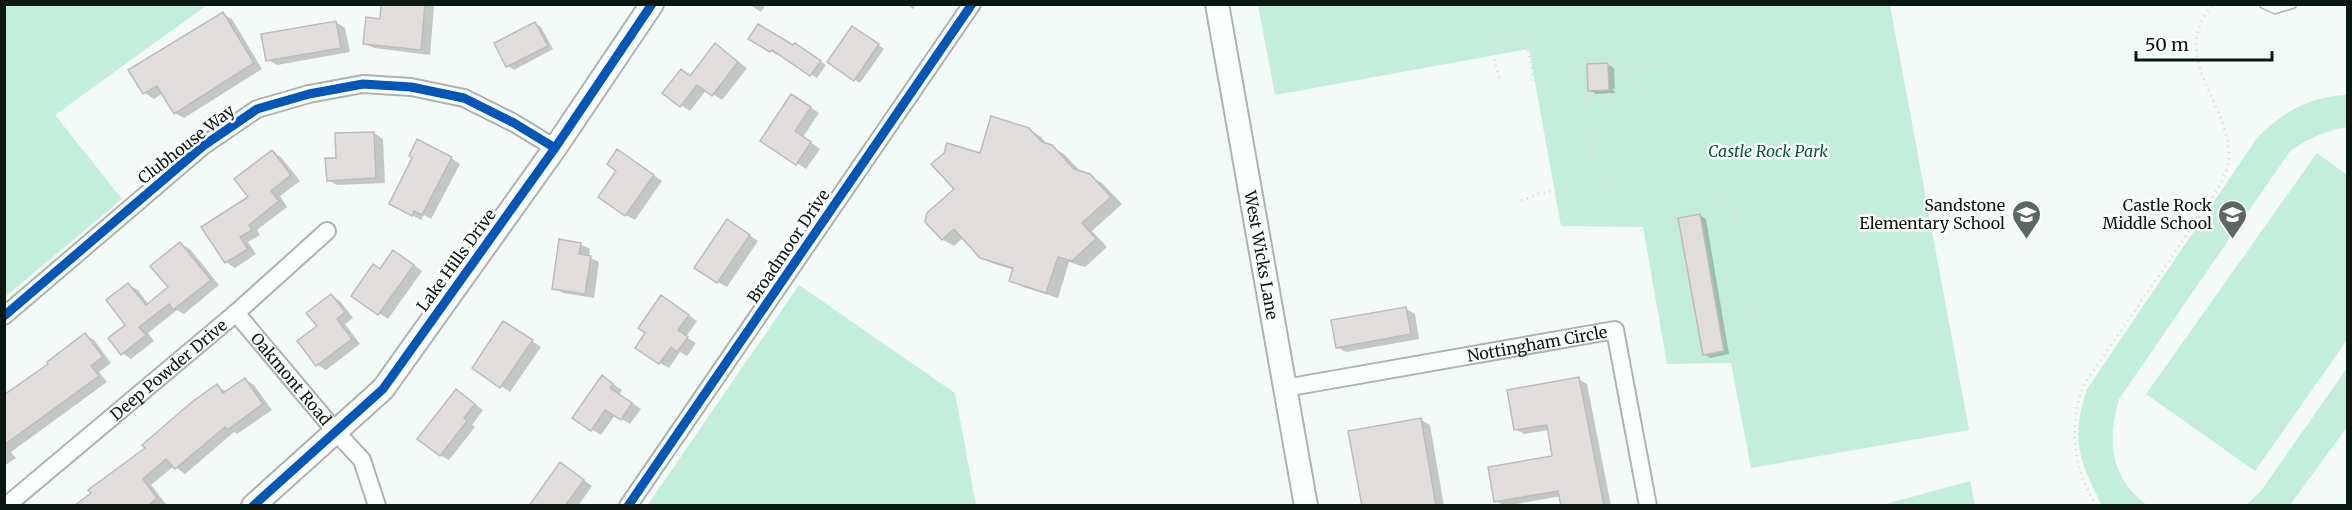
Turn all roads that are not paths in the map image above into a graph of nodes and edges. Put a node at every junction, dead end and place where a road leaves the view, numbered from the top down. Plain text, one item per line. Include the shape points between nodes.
1 (652, 4) edge
2 (972, 4) edge
3 (1217, 4) edge
4 (2264, 4) edge
5 (2292, 4) edge
6 (555, 148) junction
7 (327, 231) dead end
8 (236, 313) junction
9 (4, 316) edge
10 (1286, 388) junction
11 (336, 432) junction
12 (6, 506) edge
13 (253, 506) edge
14 (377, 506) edge
15 (628, 506) edge
16 (1306, 506) edge
17 (1648, 506) edge

1 - 6 street, Lake Hills Drive
2 - 15 street, Broadmoor Drive
3 - 10 street, West Wicks Lane
4 - 5 lane via 2275,9
6 - 9 street, Clubhouse Way via 464,98 411,87 363,84 257,109 203,146
6 - 11 street, Lake Hills Drive via 383,389
7 - 8 street, Deep Powder Drive
8 - 11 street, Oakmont Road
8 - 12 street, Deep Powder Drive
10 - 16 street, West Wicks Lane
10 - 17 street, Nottingham Circle via 1615,330
11 - 13 street, Lake Hills Drive
11 - 14 street, Oakmont Road via 362,460

